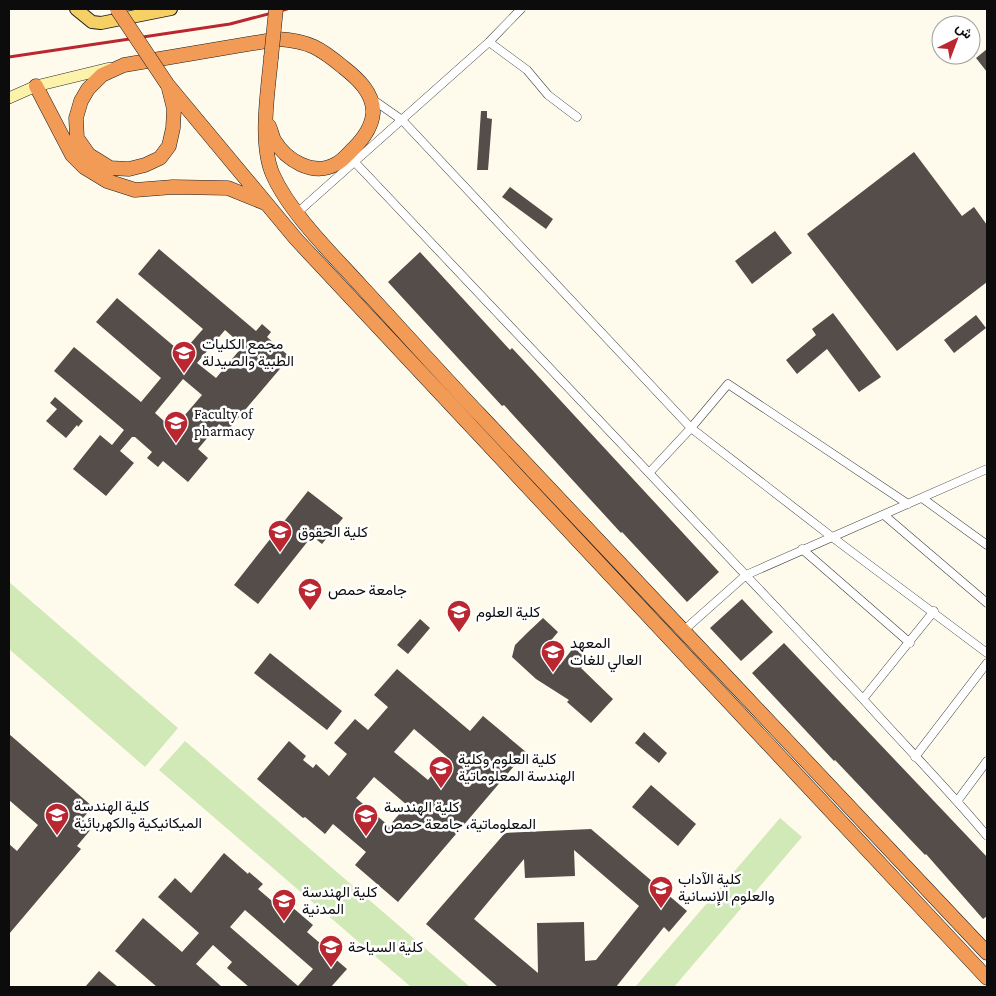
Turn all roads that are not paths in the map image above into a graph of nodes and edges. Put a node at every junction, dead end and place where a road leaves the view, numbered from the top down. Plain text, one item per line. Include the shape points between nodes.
1 (76, 9) edge
2 (117, 9) edge
3 (171, 9) edge
4 (276, 9) edge
5 (521, 9) edge
6 (489, 42) junction
7 (124, 64) junction
8 (167, 84) junction
9 (36, 86) junction
10 (369, 97) junction
11 (9, 98) edge
12 (266, 115) junction
13 (576, 117) dead end
14 (402, 120) junction
15 (351, 158) junction
16 (267, 203) junction
17 (297, 213) junction
18 (691, 428) junction
19 (987, 469) edge
20 (649, 473) junction
21 (922, 498) junction
22 (908, 504) junction
23 (884, 515) junction
24 (832, 537) junction
25 (987, 545) edge
26 (802, 549) junction
27 (746, 575) junction
28 (987, 603) edge
29 (934, 611) junction
30 (683, 631) junction
31 (910, 643) junction
32 (987, 653) edge
33 (987, 663) edge
34 (863, 699) junction
35 (915, 757) junction
36 (987, 761) edge
37 (958, 800) junction
38 (987, 836) edge
39 (987, 953) edge
40 (969, 958) junction
41 (987, 978) edge
42 (985, 987) edge

1 - 3 main road via 92,22 101,23
2 - 8 highway, bridge
4 - 12 highway, bridge
5 - 6 street
6 - 13 street via 528,70 548,96
6 - 14 street
7 - 8 highway via 102,75 88,89 76,118 77,138 89,155 110,168 129,169 160,158 174,128 174,109
7 - 9 main road
7 - 10 highway via 278,39 297,40 321,49 360,81
8 - 16 highway
9 - 11 main road
9 - 16 highway via 72,155 107,181 135,190 173,186 228,188
10 - 14 street
10 - 15 highway via 373,113 363,140
12 - 15 highway via 273,139 298,164 324,168
12 - 17 highway via 267,156 272,172
14 - 15 street
14 - 18 street
15 - 17 street
15 - 20 street
16 - 40 highway via 303,246
17 - 30 highway via 339,263
18 - 20 street
18 - 22 street via 728,384
18 - 24 street
19 - 21 street
20 - 27 street
21 - 22 street
21 - 25 street
22 - 23 street
23 - 24 street
23 - 28 street
24 - 26 street
24 - 29 street
26 - 27 street
26 - 31 street
27 - 30 street
27 - 34 street
29 - 31 street
29 - 32 street
30 - 39 highway
31 - 34 street
33 - 35 street
34 - 35 street
35 - 37 street
36 - 37 street
37 - 38 street
40 - 41 highway
40 - 42 highway

